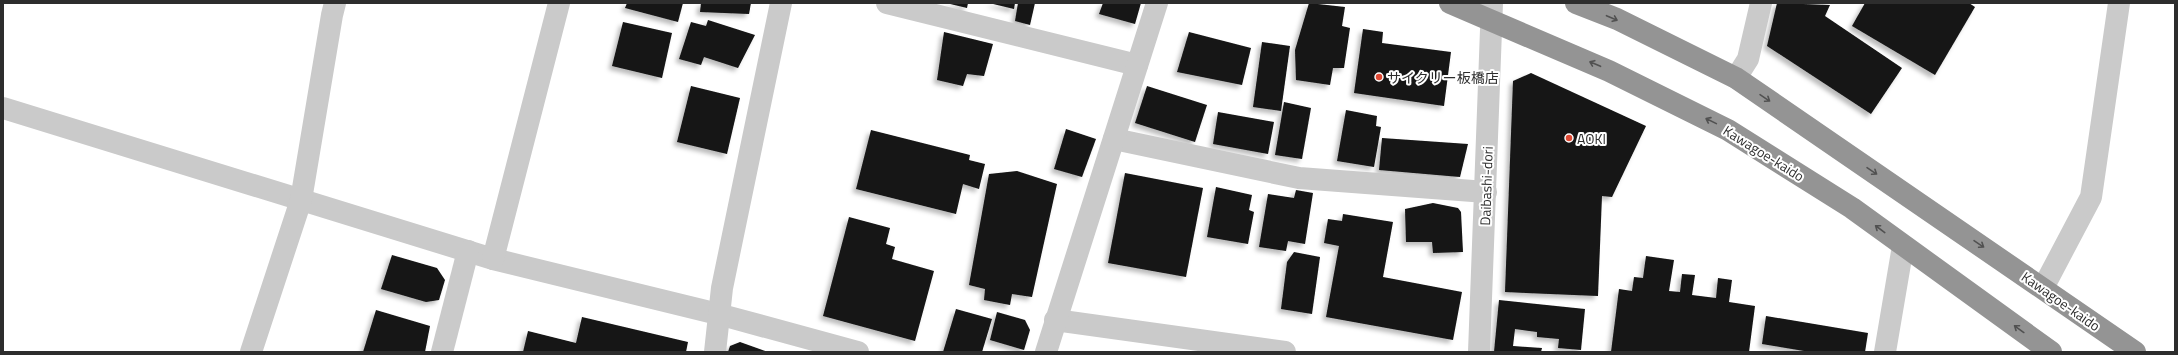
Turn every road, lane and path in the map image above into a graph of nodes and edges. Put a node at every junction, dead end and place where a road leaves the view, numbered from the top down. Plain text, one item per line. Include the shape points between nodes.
1 (335, 3) edge
2 (559, 3) edge
3 (781, 3) edge
4 (887, 3) edge
5 (1156, 3) edge
6 (1450, 3) edge
7 (1576, 3) edge
8 (1761, 3) edge
9 (2119, 3) edge
10 (1491, 11) edge
11 (1138, 65) junction
12 (1736, 78) junction
13 (3, 108) edge
14 (1114, 138) junction
15 (1486, 192) junction
16 (301, 200) junction
17 (1903, 246) junction
18 (468, 251) junction
19 (493, 259) junction
20 (2043, 288) junction
21 (718, 314) junction
22 (1055, 320) junction
23 (251, 352) edge
24 (442, 352) edge
25 (715, 352) edge
26 (858, 352) edge
27 (1046, 352) edge
28 (1285, 352) edge
29 (1479, 352) edge
30 (1885, 352) edge
31 (2051, 352) edge
32 (2135, 352) edge

1 - 16 street
2 - 19 street
3 - 21 street
4 - 11 street
5 - 11 street
6 - 10 highway, Kawagoe-kaido
7 -> 12 highway, Kawagoe-kaido via 1617,19
8 - 12 street via 1748,58
9 - 20 street via 2090,197
10 - 15 street, Daibashi-dori
17 -> 10 highway, Kawagoe-kaido via 1852,208 1728,130
11 - 14 street
12 -> 20 highway, Kawagoe-kaido
13 - 16 street
14 - 15 street via 1298,178
14 - 22 street
15 - 29 street, Daibashi-dori
16 - 18 street
16 - 23 street
17 - 30 street
31 -> 17 highway, Kawagoe-kaido
18 - 19 street
18 - 24 street
19 - 21 street
20 - 32 highway, Kawagoe-kaido
21 - 25 street
21 - 26 street
22 - 27 street
22 - 28 street

